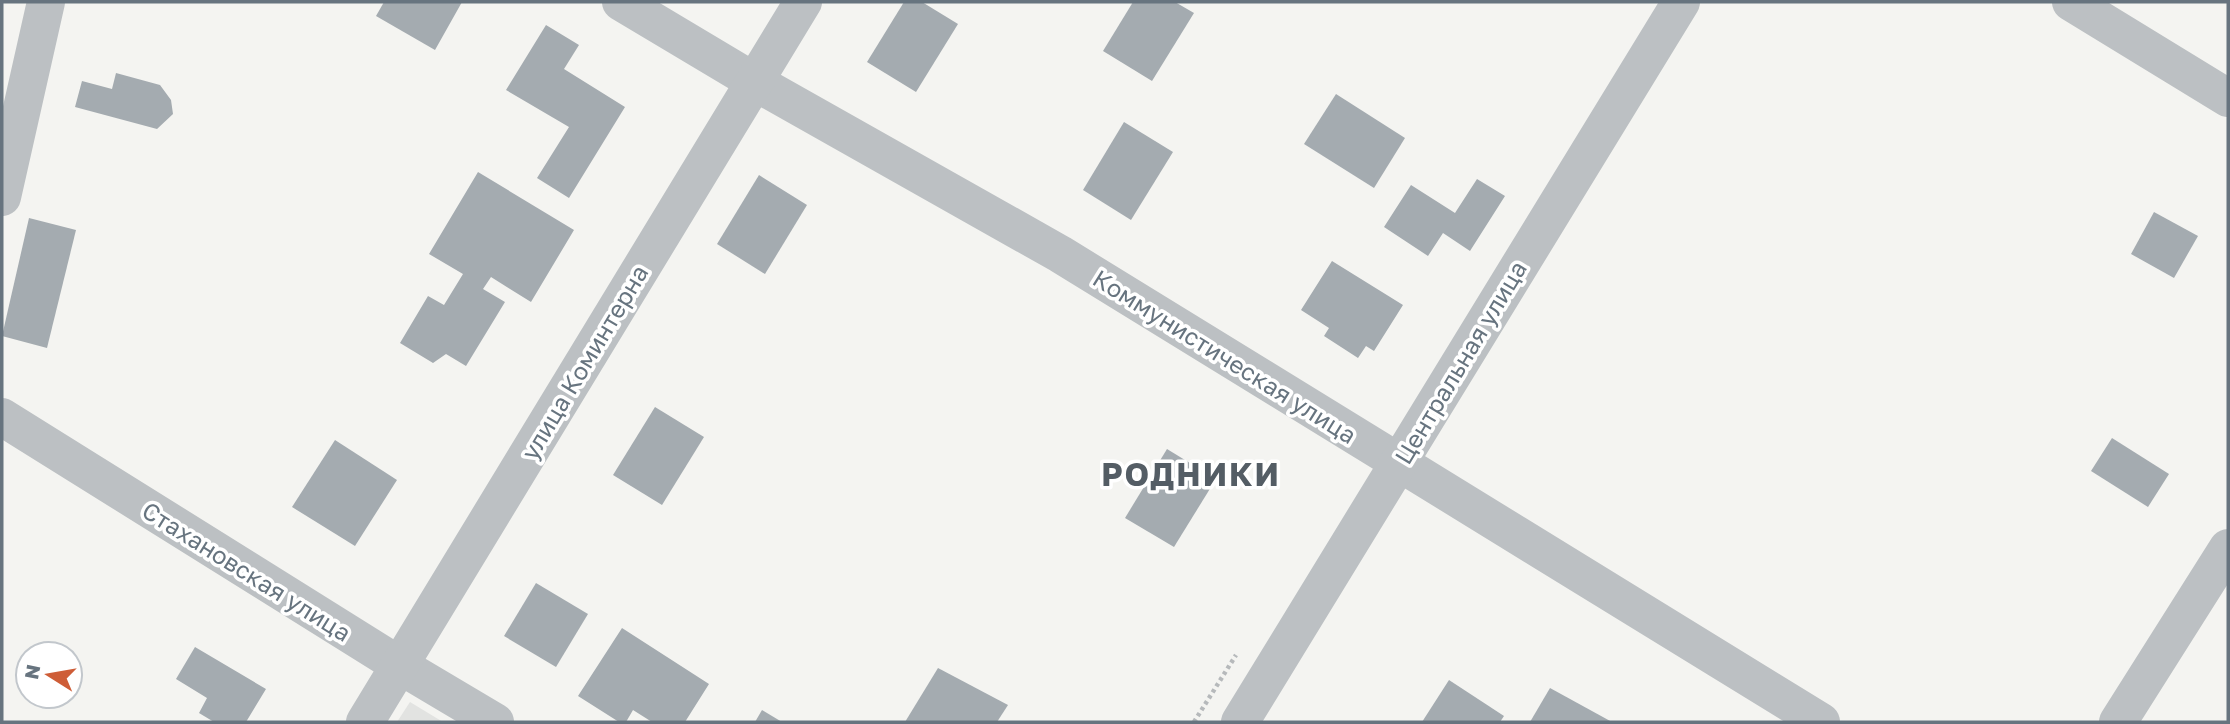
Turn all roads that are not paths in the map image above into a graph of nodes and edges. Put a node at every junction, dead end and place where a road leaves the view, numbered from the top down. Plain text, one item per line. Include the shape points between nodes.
1 (46, 2) edge
2 (621, 2) edge
3 (803, 2) edge
4 (1681, 2) edge
5 (2071, 2) edge
6 (755, 82) junction
7 (2228, 98) edge
8 (2, 197) edge
9 (2, 417) edge
10 (1398, 463) junction
11 (2228, 548) edge
12 (399, 665) junction
13 (365, 722) edge
14 (495, 722) edge
15 (1240, 722) edge
16 (1821, 722) edge
17 (2118, 722) edge

1 - 8 street
2 - 6 street, Коммунистическая улица
3 - 6 street, улица Коминтерна
4 - 10 street, Центральная улица
5 - 7 street
6 - 10 street, Коммунистическая улица via 1060,254
6 - 12 street, улица Коминтерна
9 - 12 street, Стахановская улица
10 - 15 street, Центральная улица
10 - 16 street, Коммунистическая улица
11 - 17 street
12 - 13 street, улица Коминтерна
12 - 14 street, Стахановская улица

